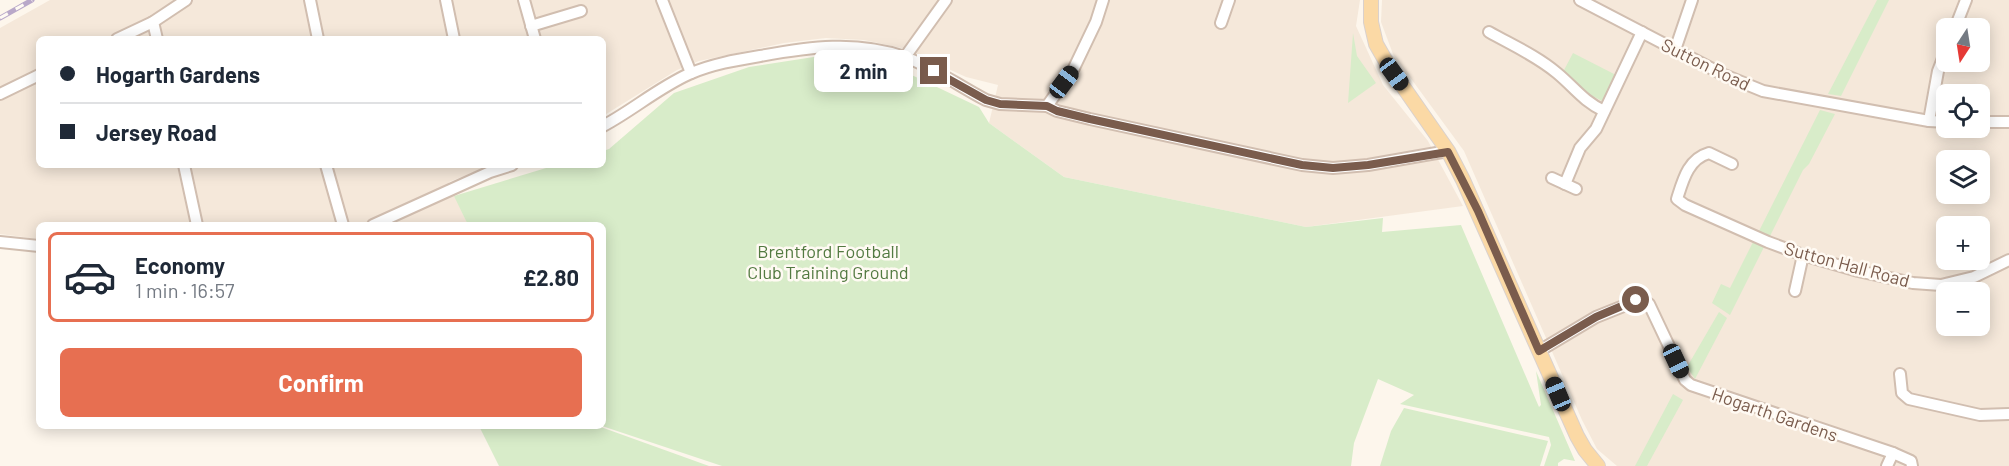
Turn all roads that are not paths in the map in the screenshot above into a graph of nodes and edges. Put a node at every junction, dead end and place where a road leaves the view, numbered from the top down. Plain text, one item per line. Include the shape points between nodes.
1 (186, 0) edge
2 (310, 0) edge
3 (446, 0) edge
4 (524, 0) edge
5 (662, 0) edge
6 (946, 0) edge
7 (1103, 0) edge
8 (1229, 0) edge
9 (1371, 0) edge
10 (1580, 0) edge
11 (1692, 0) edge
12 (1966, 0) edge
13 (581, 11) dead end
14 (1959, 18) edge
15 (153, 22) junction
16 (1221, 23) dead end
17 (531, 26) junction
18 (1489, 32) dead end
19 (1642, 32) junction
20 (123, 36) edge
21 (156, 36) edge
22 (317, 36) edge
23 (453, 36) edge
24 (534, 36) edge
25 (1675, 50) junction
26 (906, 57) junction
27 (1938, 72) edge
28 (691, 73) junction
29 (36, 76) edge
30 (0, 94) edge
31 (1047, 106) junction
32 (1604, 111) junction
33 (1929, 121) junction
34 (1936, 121) edge
35 (2009, 122) edge
36 (1990, 123) edge
37 (606, 124) edge
38 (1448, 152) junction
39 (1732, 164) dead end
40 (185, 168) edge
41 (327, 168) edge
42 (489, 169) edge
43 (1552, 178) dead end
44 (1565, 184) junction
45 (1576, 189) dead end
46 (196, 222) edge
47 (342, 222) edge
48 (379, 222) edge
49 (0, 242) edge
50 (36, 246) edge
51 (1803, 255) junction
52 (2009, 260) edge
53 (1795, 291) dead end
54 (1539, 351) junction
55 (1900, 374) dead end
56 (2009, 414) edge
57 (1893, 453) junction
58 (1598, 466) edge
59 (1887, 466) edge
60 (1912, 466) edge

1 - 15 street
2 - 22 street
3 - 23 street
4 - 17 street
5 - 28 street
6 - 26 street
7 - 31 street via 1074,68
8 - 16 street
9 - 38 main road via 1376,44
10 - 19 street, Sutton Road
11 - 25 street
12 - 14 street
13 - 17 street
15 - 20 street
15 - 21 street
17 - 24 street
18 - 32 street via 1545,64 1578,95
19 - 25 street, Sutton Road
19 - 32 street
25 - 33 street, Sutton Road via 1763,91
26 - 28 street via 862,47 825,46 736,60
26 - 31 street via 986,100
27 - 33 street
28 - 37 street
29 - 30 street
31 - 38 street via 1090,119 1312,166 1368,165
32 - 44 street via 1596,129 1580,148
33 - 34 street, Sutton Road
35 - 36 street
38 - 54 main road
39 - 51 street, Sutton Hall Road via 1709,153 1695,159 1677,200
40 - 46 street
41 - 47 street
42 - 48 street
43 - 44 street
44 - 45 street
49 - 50 street
51 - 52 street, Sutton Hall Road via 1899,280 1941,285 1974,277
51 - 53 street
54 - 57 street, Hogarth Gardens via 1596,317 1643,300 1649,304 1685,380 1691,385
54 - 58 main road via 1577,436
55 - 56 street via 1902,393 1909,399 1980,415
57 - 59 street
57 - 60 street, Hogarth Gardens via 1911,461

